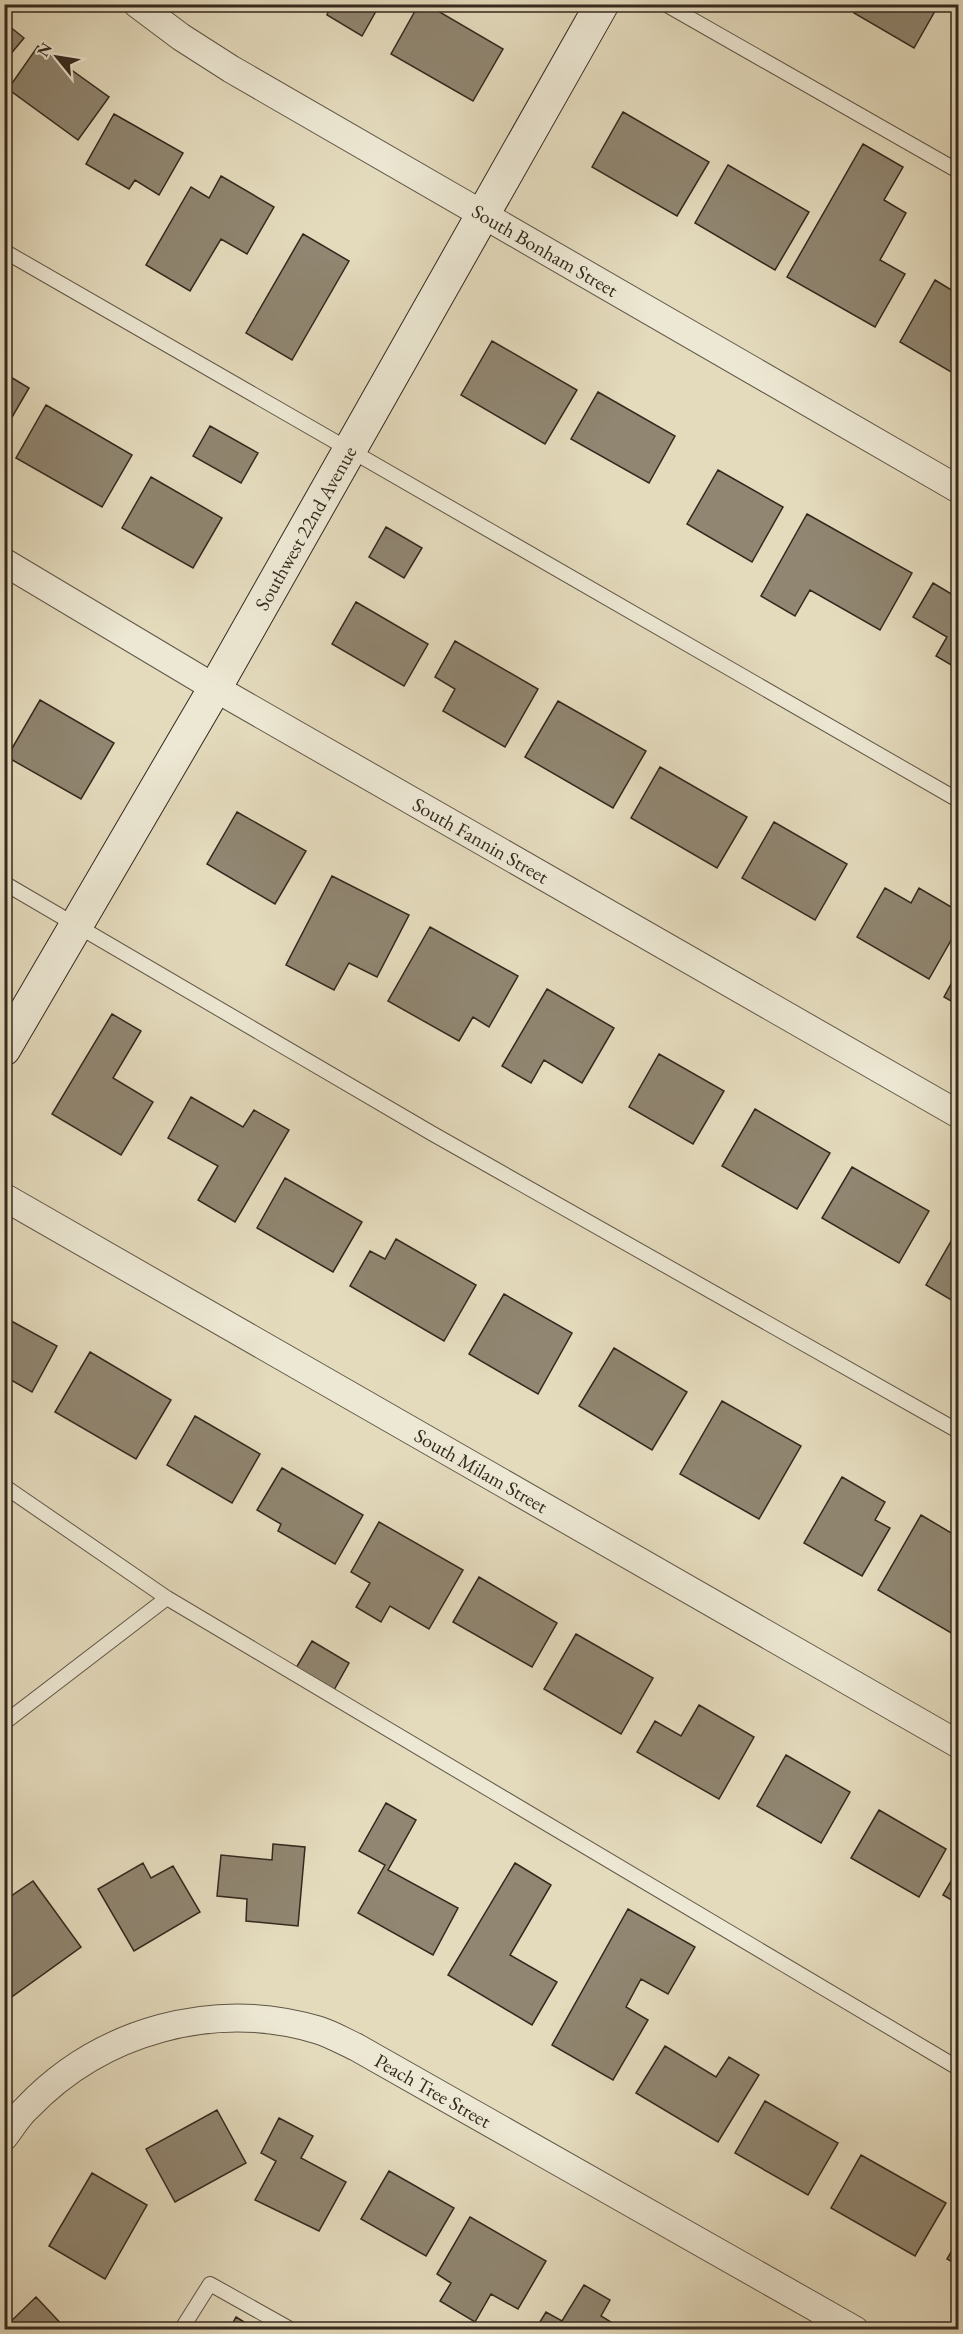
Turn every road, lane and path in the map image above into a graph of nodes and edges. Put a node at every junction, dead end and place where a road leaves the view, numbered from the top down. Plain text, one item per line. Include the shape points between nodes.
1 (137, 4) edge
2 (602, 4) edge
3 (665, 4) edge
4 (958, 171) edge
5 (482, 214) junction
6 (4, 251) edge
7 (351, 449) junction
8 (958, 489) edge
9 (4, 561) edge
10 (215, 688) junction
11 (958, 800) edge
12 (4, 883) edge
13 (76, 926) junction
14 (4, 1050) edge
15 (958, 1114) edge
16 (4, 1197) edge
17 (958, 1431) edge
18 (4, 1486) edge
19 (167, 1598) junction
20 (4, 1724) edge
21 (958, 1744) edge
22 (958, 2068) edge
23 (4, 2137) edge
24 (181, 2330) edge
25 (292, 2330) edge
26 (855, 2330) edge

1 - 5 street, South Bonham Street via 231,69
2 - 5 street, Southwest 22nd Avenue
3 - 4 lane
5 - 7 street, Southwest 22nd Avenue
5 - 8 street, South Bonham Street
6 - 7 lane
7 - 10 street, Southwest 22nd Avenue
7 - 11 lane
9 - 10 street, South Fannin Street
10 - 13 street, Southwest 22nd Avenue
10 - 15 street, South Fannin Street
12 - 13 lane
13 - 14 street, Southwest 22nd Avenue
13 - 17 lane
16 - 21 street, South Milam Street
18 - 19 lane
19 - 20 lane
19 - 22 lane
23 - 26 street, Peach Tree Street via 26,2108 99,2051 146,2032 194,2019 249,2017 284,2022 320,2031 356,2047
24 - 25 lane via 210,2284

